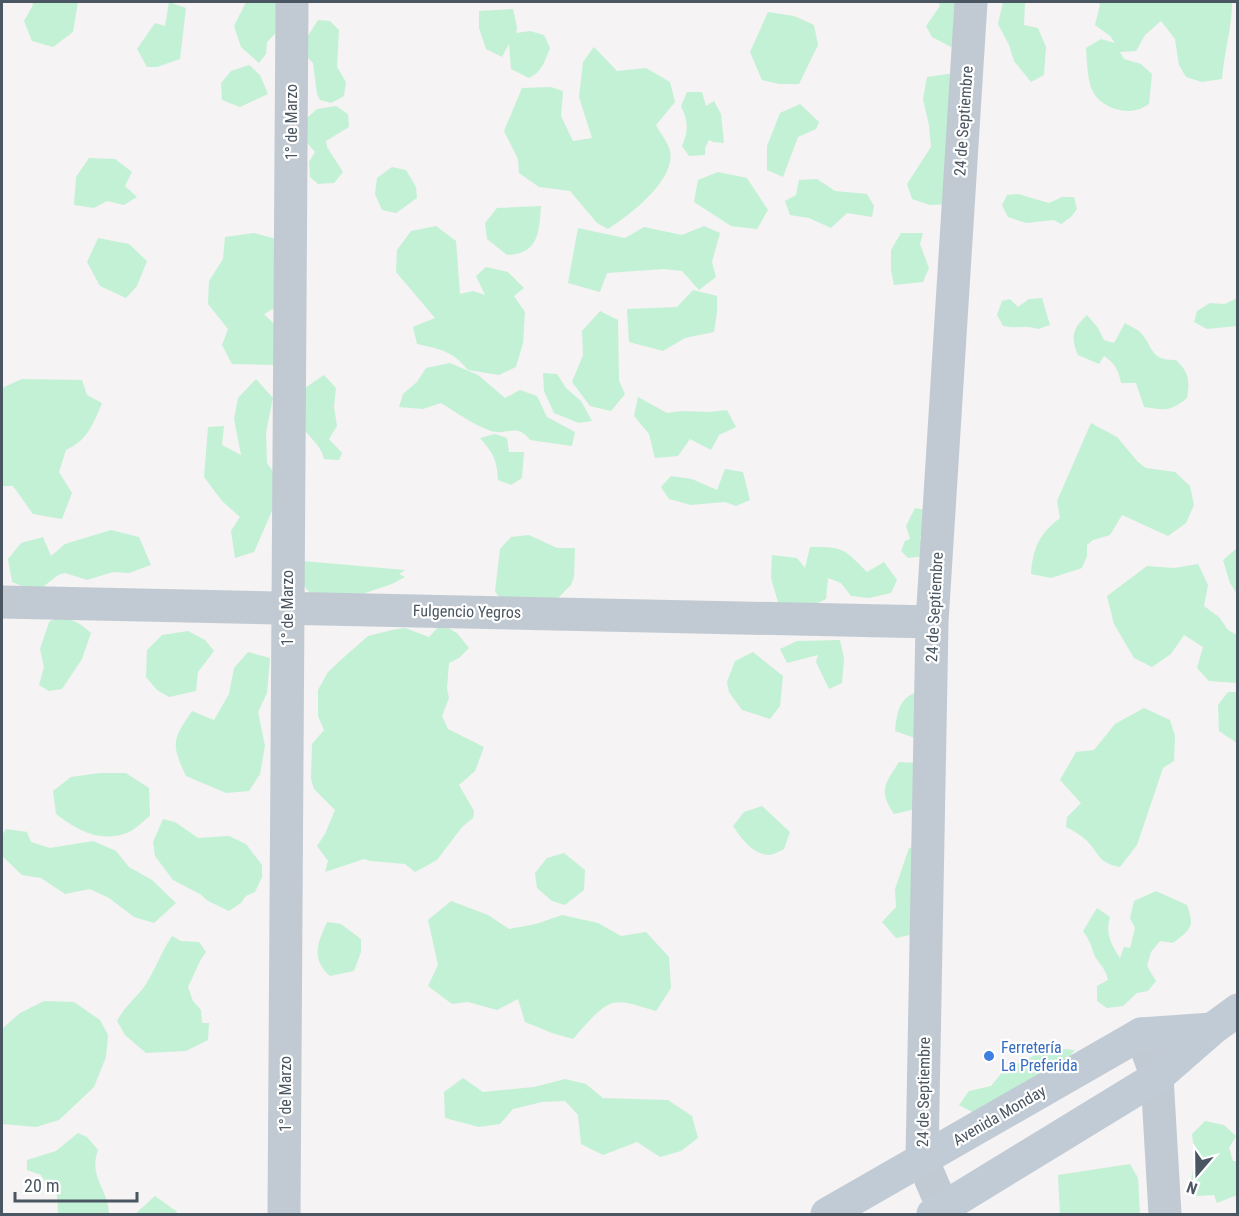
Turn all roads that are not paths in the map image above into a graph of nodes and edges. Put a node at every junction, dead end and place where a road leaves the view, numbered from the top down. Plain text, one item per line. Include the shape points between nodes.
1 (292, 2) edge
2 (970, 2) edge
3 (2, 602) edge
4 (287, 607) junction
5 (932, 622) junction
6 (1225, 1020) edge
7 (1141, 1034) junction
8 (1157, 1077) junction
9 (922, 1159) junction
10 (938, 1211) edge
11 (284, 1215) edge
12 (826, 1215) edge
13 (1165, 1215) edge

1 - 4 street, 1° de Marzo
2 - 5 street, 24 de Septiembre
3 - 4 street, Fulgencio Yegros
4 - 5 street, Fulgencio Yegros
4 - 11 street, 1° de Marzo
5 - 9 street, 24 de Septiembre
6 - 7 main road, Avenida Monday
6 - 8 main road, Avenida Monday
7 - 8 street
7 - 9 main road, Avenida Monday
8 - 10 main road, Avenida Monday
8 - 13 street
9 - 10 street, 24 de Septiembre
9 - 12 main road, Avenida Monday

